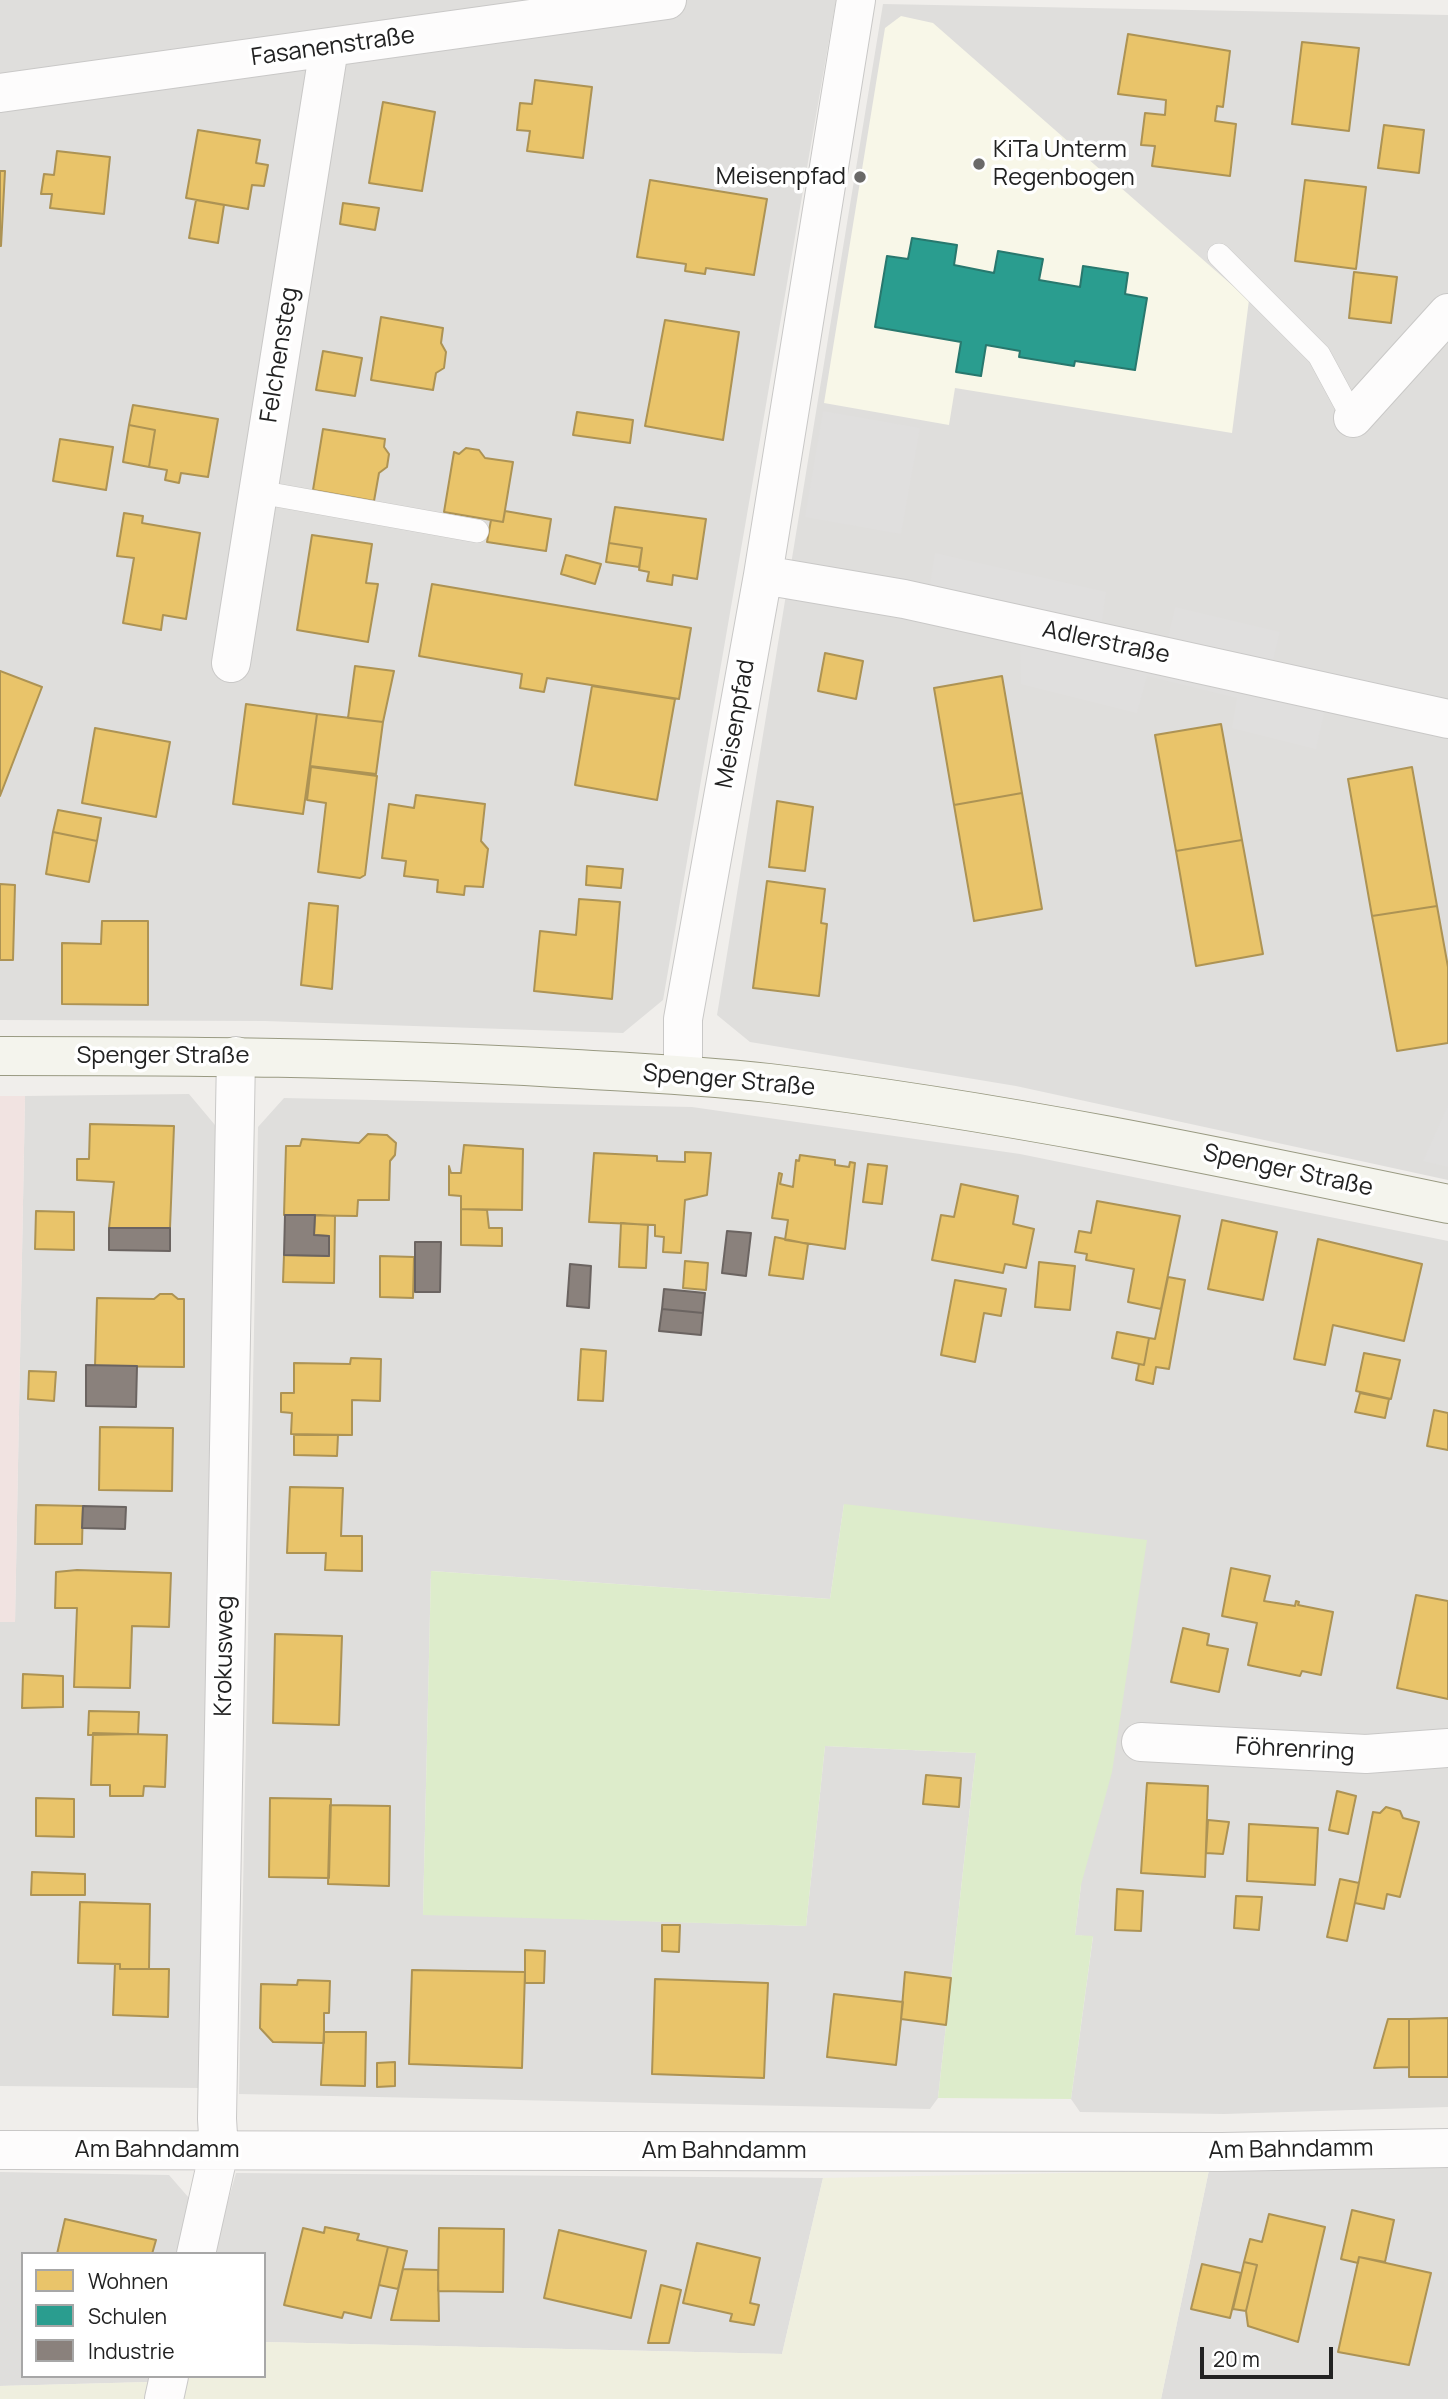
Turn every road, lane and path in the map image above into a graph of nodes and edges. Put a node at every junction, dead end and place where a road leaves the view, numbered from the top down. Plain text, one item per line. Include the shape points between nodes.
1 (667, 0) edge
2 (856, 0) edge
3 (329, 48) junction
4 (0, 93) edge
5 (1219, 255) dead end
6 (1448, 313) edge
7 (1353, 418) joint
8 (258, 492) junction
9 (477, 531) dead end
10 (762, 575) junction
11 (231, 663) dead end
12 (1448, 719) edge
13 (0, 1056) edge
14 (236, 1056) junction
15 (683, 1074) junction
16 (1448, 1204) edge
17 (1141, 1742) dead end
18 (1448, 1748) edge
19 (1448, 2148) edge
20 (0, 2150) edge
21 (219, 2151) junction
22 (196, 2252) edge
23 (169, 2378) edge
24 (164, 2399) edge

1 - 3 street, Fasanenstraße
2 - 10 street, Meisenpfad
3 - 4 street, Fasanenstraße
3 - 8 street, Felchensteg
5 - 7 lane via 1319,355
6 - 7 street
8 - 9 lane
8 - 11 street, Felchensteg
10 - 12 street, Adlerstraße via 904,599
10 - 15 street, Meisenpfad via 683,1019
13 - 14 street, Spenger Straße
14 - 15 street, Spenger Straße
14 - 21 street, Krokusweg
15 - 16 street, Spenger Straße via 1019,1117
17 - 18 street, Föhrenring via 1366,1754
19 - 21 street, Am Bahndamm
20 - 21 street, Am Bahndamm
21 - 22 street, Krokusweg
23 - 24 street

